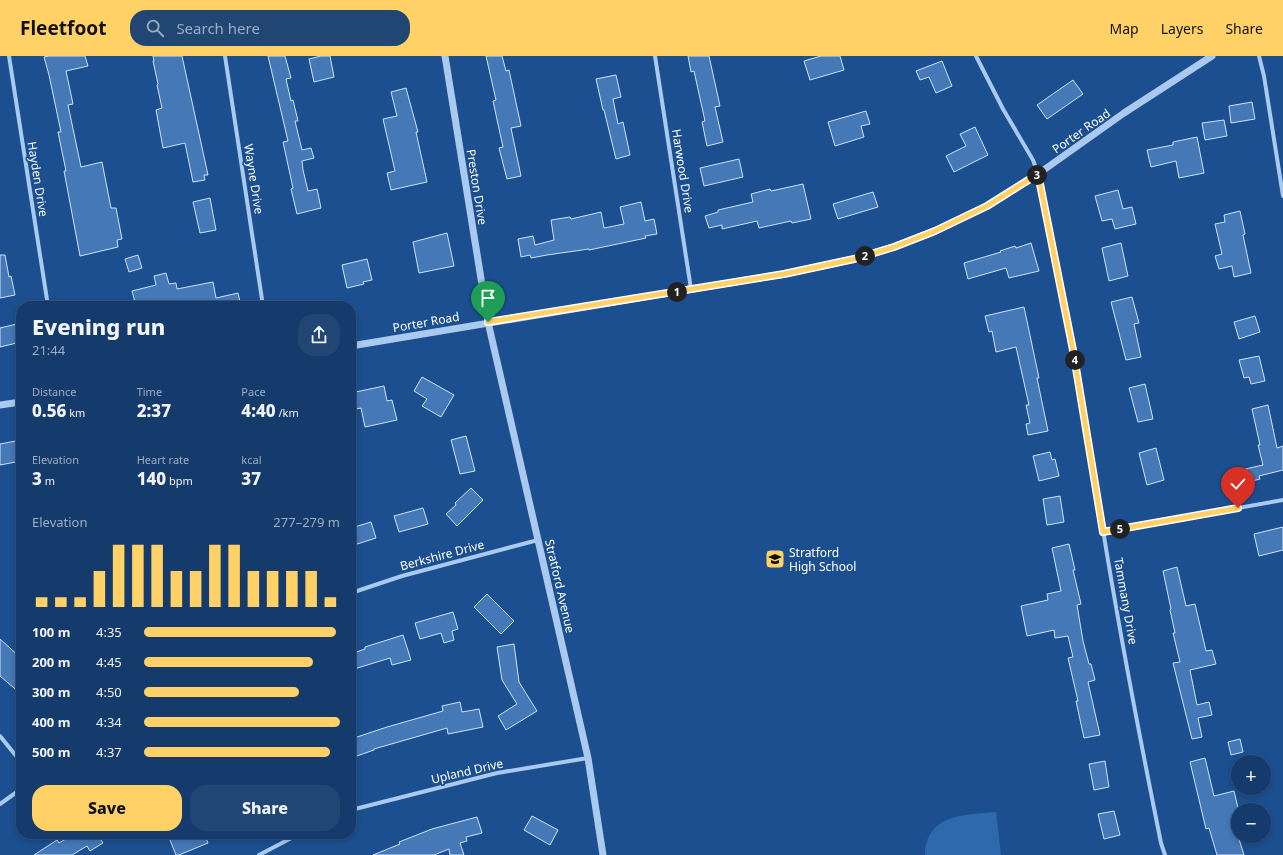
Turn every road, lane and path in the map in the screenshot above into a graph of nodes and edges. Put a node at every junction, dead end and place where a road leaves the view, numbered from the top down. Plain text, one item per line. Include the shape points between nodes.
1 (9, 56) edge
2 (225, 56) edge
3 (445, 56) edge
4 (655, 56) edge
5 (976, 56) edge
6 (1212, 56) edge
7 (1259, 56) edge
8 (1038, 174) junction
9 (1283, 196) edge
10 (691, 290) junction
11 (47, 301) edge
12 (263, 301) edge
13 (488, 322) junction
14 (356, 345) edge
15 (16, 403) edge
16 (0, 406) edge
17 (1283, 500) edge
18 (1103, 532) junction
19 (539, 540) junction
20 (356, 591) edge
21 (0, 736) edge
22 (16, 756) edge
23 (588, 758) junction
24 (16, 793) edge
25 (0, 804) edge
26 (356, 809) edge
27 (289, 839) edge
28 (259, 855) edge
29 (603, 855) edge
30 (1165, 855) edge

1 - 11 street, Hayden Drive
2 - 12 street, Wayne Drive
3 - 13 street, Preston Drive
4 - 10 street, Harwood Drive
5 - 8 street, Tammany Drive via 1033,160
6 - 8 street, Porter Road
7 - 9 street
8 - 10 street, Porter Road via 987,206 894,247 854,259 784,274
8 - 18 street, Tammany Drive via 1073,350
10 - 13 street, Porter Road
13 - 14 street, Porter Road
13 - 19 street, Stratford Avenue
15 - 16 street
17 - 18 street
18 - 30 street, Tammany Drive via 1144,757
19 - 20 street, Berkshire Drive via 402,576
19 - 23 street, Stratford Avenue
21 - 22 street
23 - 26 street, Upland Drive via 497,773
23 - 29 street, Stratford Avenue
24 - 25 street
27 - 28 street

